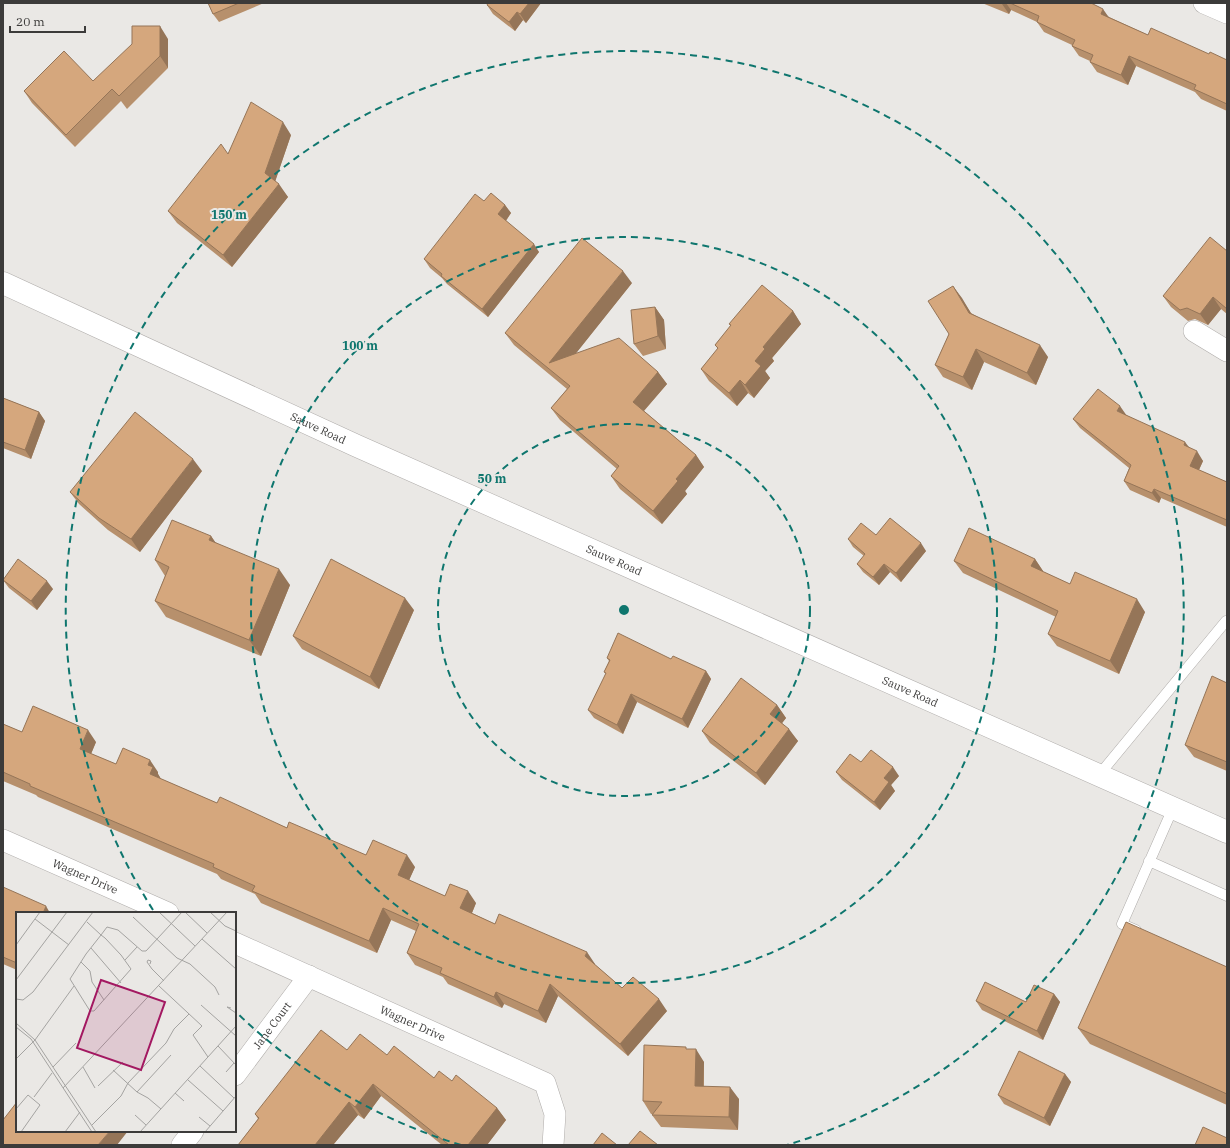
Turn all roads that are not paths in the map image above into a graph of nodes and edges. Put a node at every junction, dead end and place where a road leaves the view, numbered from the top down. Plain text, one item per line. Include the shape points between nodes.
1 (1204, 3) edge
2 (1227, 13) edge
3 (3, 283) edge
4 (1194, 331) dead end
5 (1227, 351) edge
6 (1226, 621) edge
7 (1099, 775) junction
8 (1173, 808) junction
9 (1227, 832) edge
10 (3, 840) edge
11 (1149, 861) junction
12 (1227, 896) edge
13 (166, 912) edge
14 (1143, 933) edge
15 (236, 943) edge
16 (309, 976) junction
17 (236, 1073) edge
18 (192, 1132) edge
19 (554, 1138) edge
20 (182, 1145) edge

1 - 2 street
3 - 7 street, Sauve Road via 357,446
4 - 5 street
6 - 7 lane
7 - 8 street, Sauve Road
8 - 9 street, Sauve Road
8 - 11 lane
10 - 13 street, Wagner Drive
11 - 12 lane
11 - 14 lane via 1122,924
15 - 16 street, Wagner Drive
16 - 17 street, Jane Court
16 - 19 street, Wagner Drive via 545,1083 555,1114
18 - 20 street

